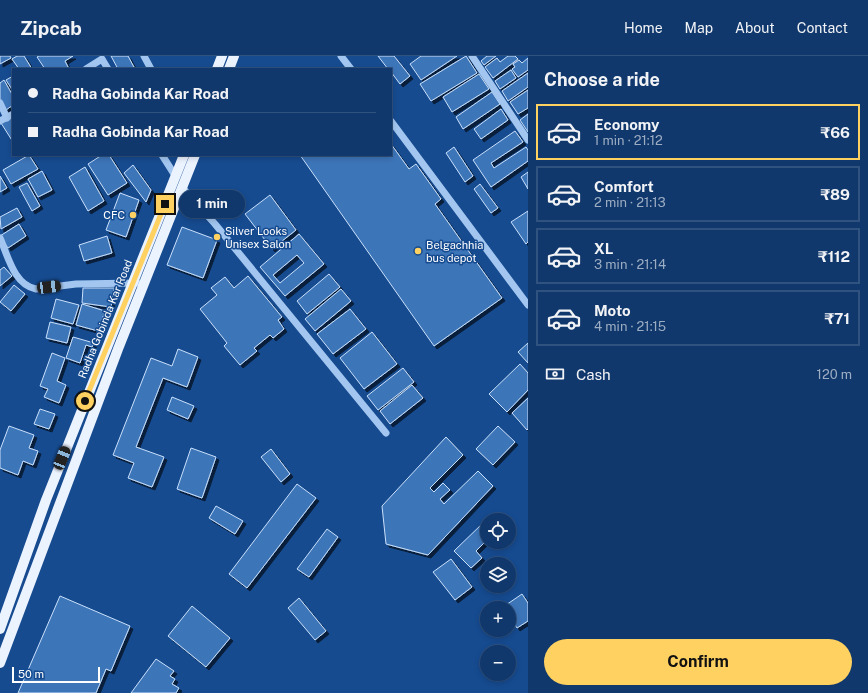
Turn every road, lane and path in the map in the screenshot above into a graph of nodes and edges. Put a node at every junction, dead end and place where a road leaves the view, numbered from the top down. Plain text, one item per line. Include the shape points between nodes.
1 (144, 56) edge
2 (222, 56) edge
3 (234, 56) edge
4 (340, 56) edge
5 (472, 56) edge
6 (101, 58) edge
7 (87, 68) edge
8 (107, 68) edge
9 (150, 68) edge
10 (217, 68) edge
11 (229, 68) edge
12 (350, 68) edge
13 (0, 103) edge
14 (10, 116) edge
15 (0, 121) edge
16 (392, 122) edge
17 (528, 140) edge
18 (163, 156) edge
19 (184, 156) edge
20 (195, 156) edge
21 (176, 177) junction
22 (182, 187) junction
23 (0, 238) edge
24 (133, 283) junction
25 (145, 283) junction
26 (528, 304) edge
27 (386, 433) dead end
28 (3, 613) edge
29 (0, 629) edge
30 (0, 663) edge

1 - 9 street
2 - 10 main road
3 - 11 main road
4 - 12 street
5 - 17 street
6 - 7 street
6 - 8 street
13 - 14 street
14 - 15 street
16 - 26 street
18 - 21 street
19 - 21 main road, Radha Gobinda Kar Road
20 - 22 main road
21 - 24 main road, Radha Gobinda Kar Road
22 - 25 main road
22 - 27 street
23 - 24 street via 18,279 29,288 107,282
24 - 25 street
24 - 28 main road, Radha Gobinda Kar Road
25 - 30 main road
28 - 29 main road, Radha Gobinda Kar Road

